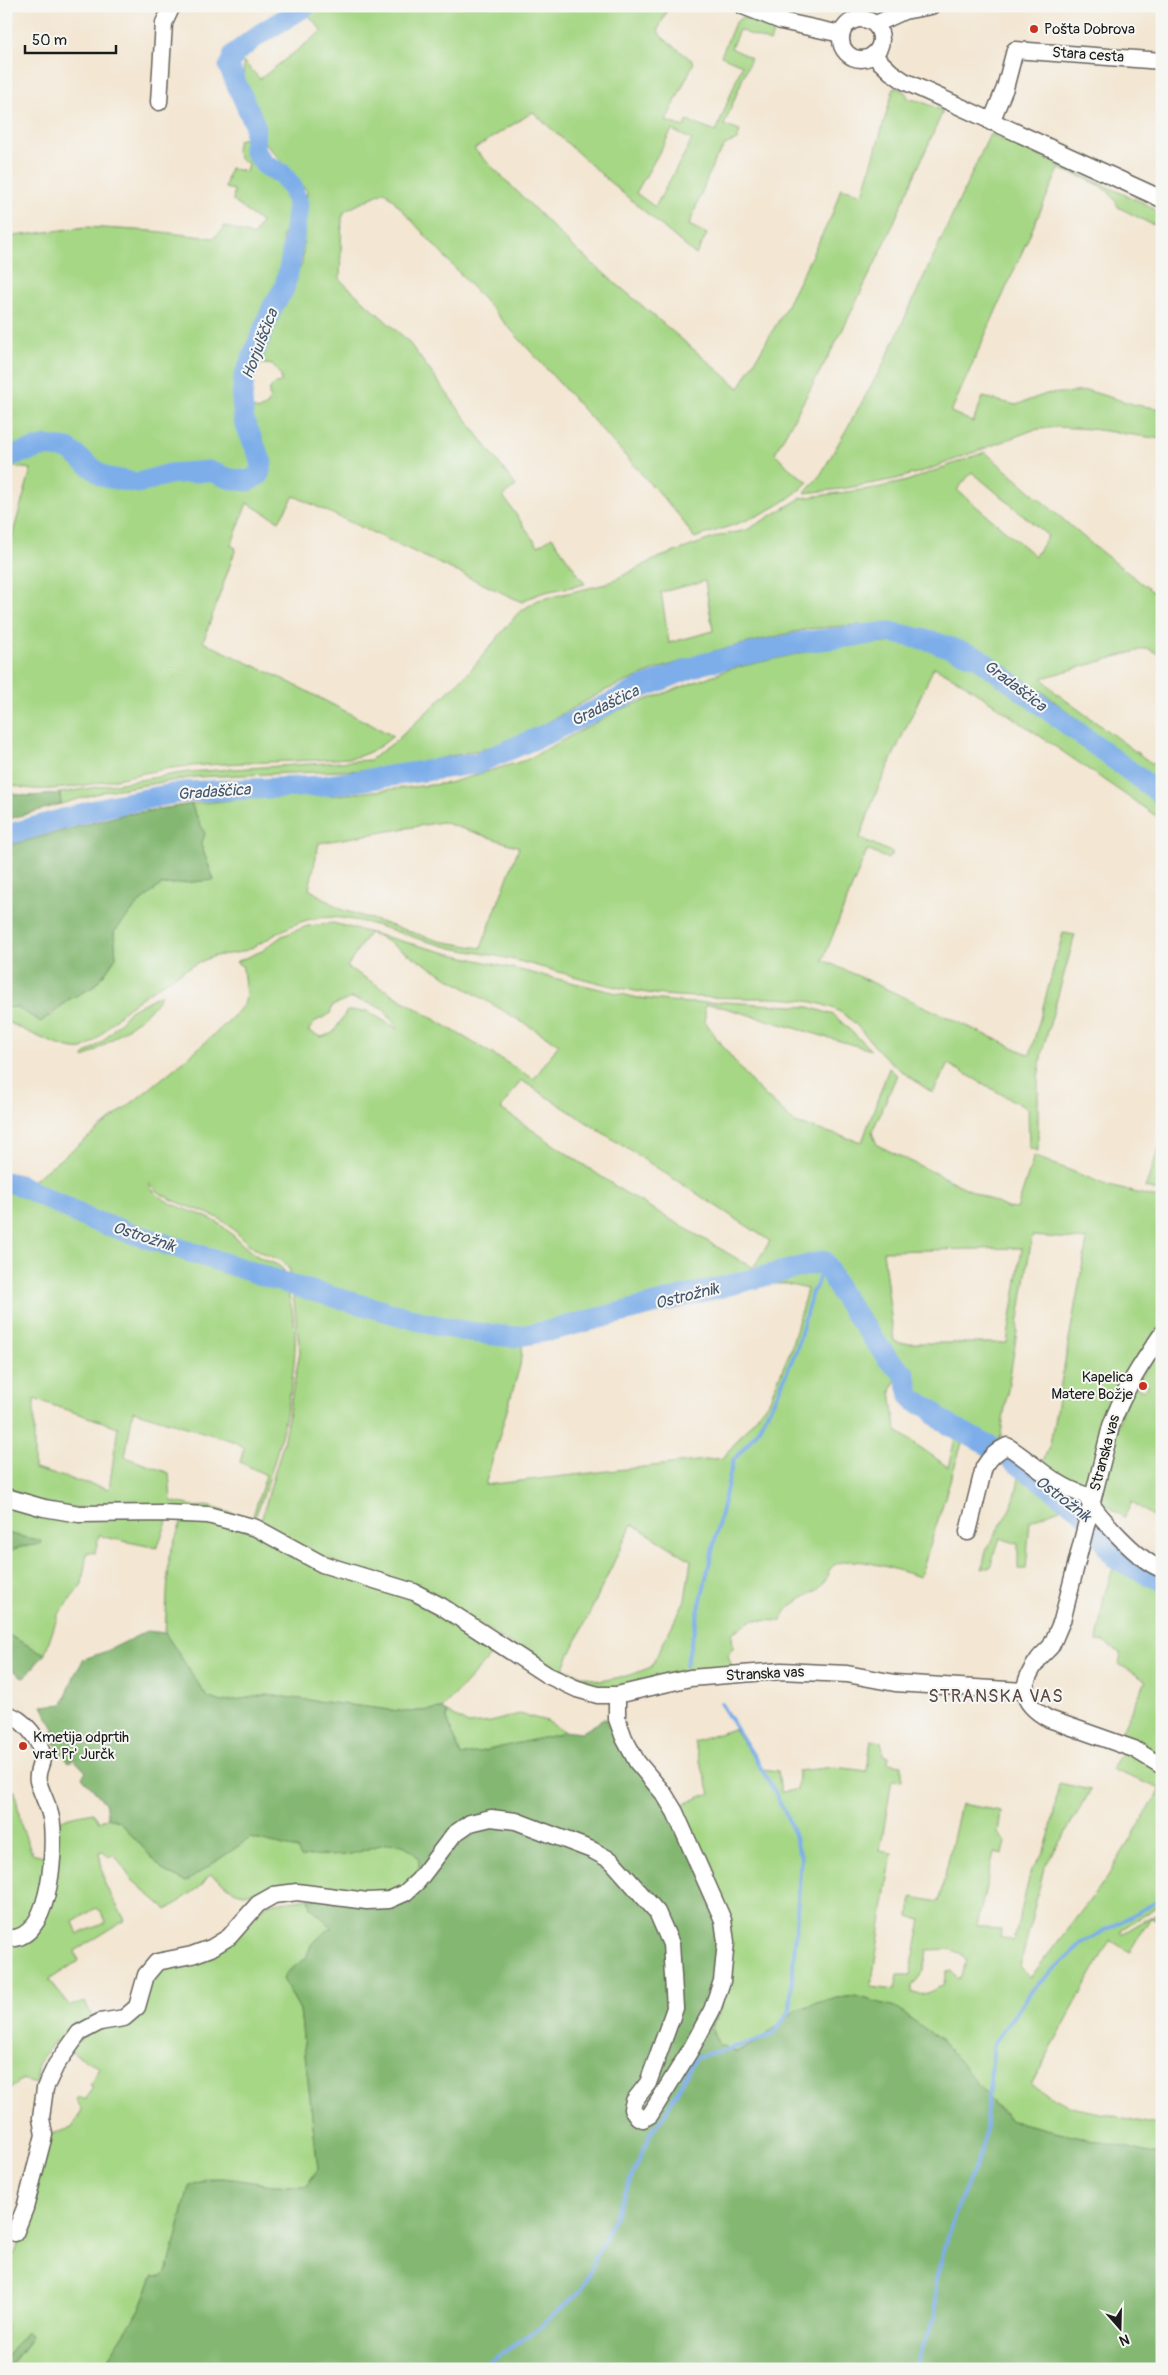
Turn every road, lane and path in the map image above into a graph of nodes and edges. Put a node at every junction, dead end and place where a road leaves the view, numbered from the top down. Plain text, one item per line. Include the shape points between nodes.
1 (172, 6) edge
2 (743, 6) edge
3 (931, 6) edge
4 (876, 24) junction
5 (841, 34) junction
6 (873, 55) junction
7 (1162, 60) edge
8 (159, 102) dead end
9 (990, 122) junction
10 (1162, 199) edge
11 (1162, 1334) edge
12 (6, 1497) edge
13 (1089, 1512) junction
14 (968, 1532) dead end
15 (1162, 1569) edge
16 (1024, 1691) junction
17 (617, 1695) junction
18 (6, 1714) edge
19 (1162, 1766) edge
20 (6, 1938) edge
21 (15, 2233) dead end

1 - 8 street via 164,23
2 - 5 street via 781,21
3 - 4 street via 904,11
4 - 5 street via 870,20 855,19 844,27
4 - 6 street via 881,44
5 - 6 street via 847,54 860,59
6 - 9 street via 904,80
7 - 9 street, Stara cesta via 1015,50 1005,88
9 - 10 street
11 - 13 street, Stranska vas via 1120,1399
12 - 17 street, Stranska vas via 79,1514 162,1512 208,1515 256,1528 322,1564 414,1592 442,1606 516,1656 577,1689 598,1695
13 - 14 street via 1085,1495 1071,1491 1050,1478 1007,1446 990,1458 984,1467
13 - 15 street via 1152,1566
13 - 16 street, Stranska vas via 1062,1621 1050,1646 1027,1677
16 - 17 street, Stranska vas via 895,1684 847,1674 790,1671 690,1678
16 - 19 street via 1027,1703 1049,1719 1134,1749
17 - 21 street via 617,1719 624,1738 637,1762 675,1812 723,1920 726,1942 722,1981 712,2010 650,2115 638,2117 632,2109 651,2076 675,2008 671,1944 657,1912 612,1860 516,1821 491,1818 470,1824 454,1834 418,1881 405,1893 389,1900 367,1901 297,1892 274,1895 258,1904 229,1937 211,1948 157,1962 146,1975 137,2007 124,2018 100,2022 79,2033 56,2065 44,2088 41,2105 44,2135
18 - 20 street via 24,1723 40,1750 42,1758 38,1780 52,1823 54,1855 48,1891 35,1922 23,1936

